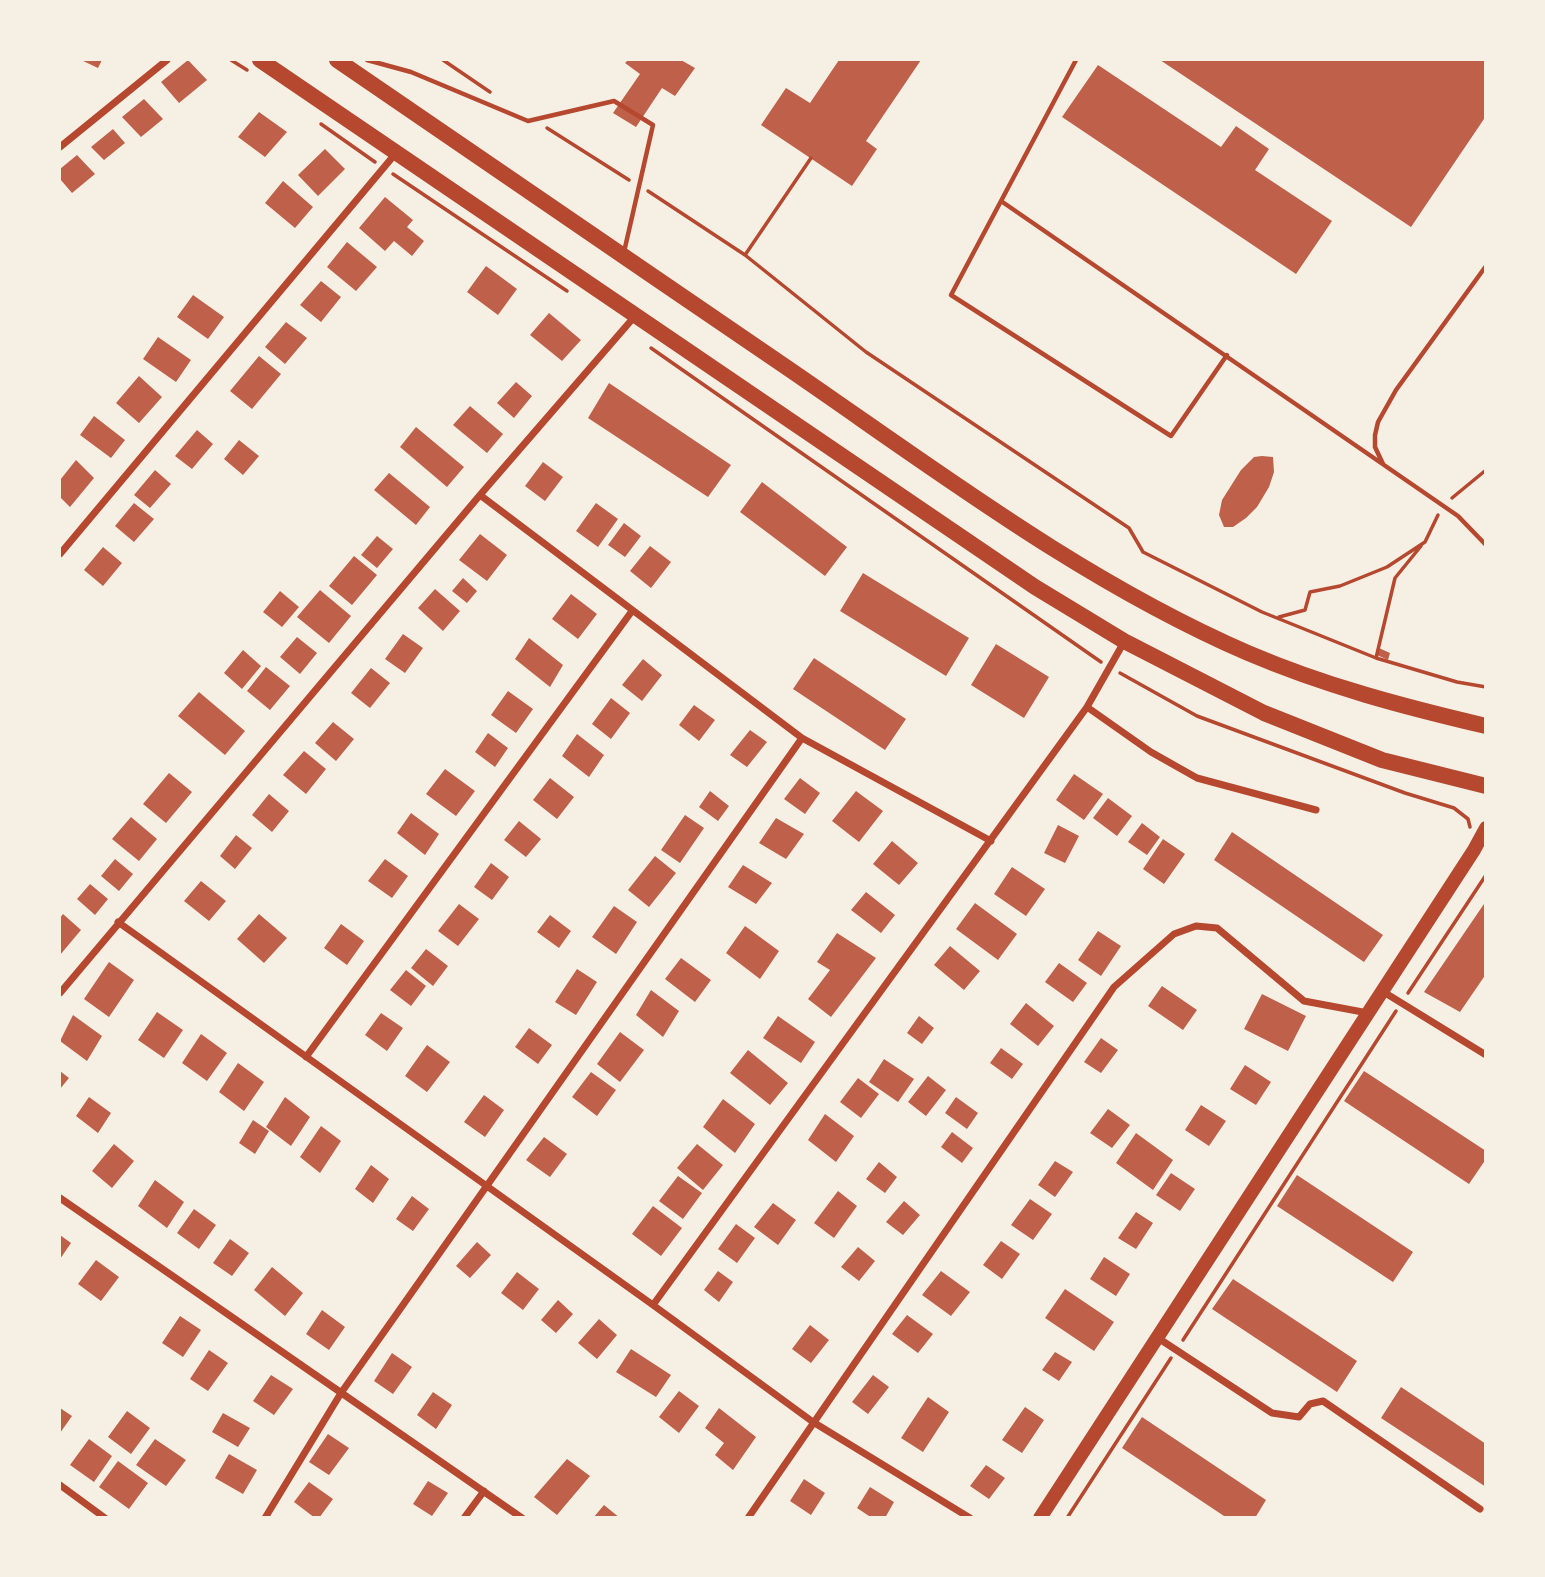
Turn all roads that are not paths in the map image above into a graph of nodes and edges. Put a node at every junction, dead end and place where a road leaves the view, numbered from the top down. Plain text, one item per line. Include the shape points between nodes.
1 (167, 60) edge
2 (260, 60) edge
3 (337, 60) edge
4 (367, 60) edge
5 (1076, 60) edge
6 (60, 147) edge
7 (396, 153) junction
8 (1001, 201) junction
9 (624, 256) junction
10 (1486, 265) edge
11 (636, 316) junction
12 (1227, 355) junction
13 (1383, 464) junction
14 (480, 495) junction
15 (1486, 545) edge
16 (60, 554) edge
17 (632, 611) junction
18 (1124, 641) junction
19 (1087, 706) junction
20 (1486, 726) edge
21 (802, 738) junction
22 (1486, 786) edge
23 (1317, 810) dead end
24 (1478, 829) edge
25 (990, 841) junction
26 (118, 922) junction
27 (1382, 991) junction
28 (60, 993) edge
29 (1367, 1013) junction
30 (1486, 1055) edge
31 (306, 1057) junction
32 (486, 1185) junction
33 (60, 1198) edge
34 (653, 1304) junction
35 (1157, 1337) junction
36 (341, 1393) junction
37 (813, 1422) junction
38 (60, 1485) edge
39 (484, 1491) junction
40 (1480, 1509) dead end
41 (105, 1517) edge
42 (265, 1517) edge
43 (464, 1517) edge
44 (522, 1517) edge
45 (748, 1517) edge
46 (970, 1517) edge
47 (1040, 1517) edge

1 - 6 street
2 - 7 main road
3 - 9 main road
4 - 9 lane via 411,72 528,121 614,101 653,125
5 - 8 lane
7 - 11 main road
7 - 16 street
8 - 12 lane
8 - 12 lane via 951,295 1171,436
9 - 20 main road via 1044,542 1138,599 1247,652 1308,675 1391,703
10 - 13 lane via 1378,422 1375,447
11 - 14 street
11 - 18 main road via 1035,587
12 - 13 lane
13 - 15 lane via 1458,516
14 - 17 street
14 - 26 street
17 - 21 street
17 - 31 street
18 - 19 street
18 - 22 main road via 1264,713 1382,760
19 - 23 street via 1197,778
19 - 25 street
21 - 25 street
21 - 32 street
24 - 27 main road
25 - 34 street
26 - 28 street
26 - 31 street
27 - 29 main road
27 - 30 street
29 - 35 main road
29 - 37 street via 1304,1001 1217,928 1196,926 1174,934 1114,987
31 - 32 street
32 - 34 street
32 - 36 street
33 - 36 street
34 - 37 street
35 - 40 street via 1272,1413 1299,1417 1310,1404 1323,1401
35 - 47 main road
36 - 39 street
36 - 42 street
37 - 45 street
37 - 46 street
38 - 41 street
39 - 43 street
39 - 44 street

